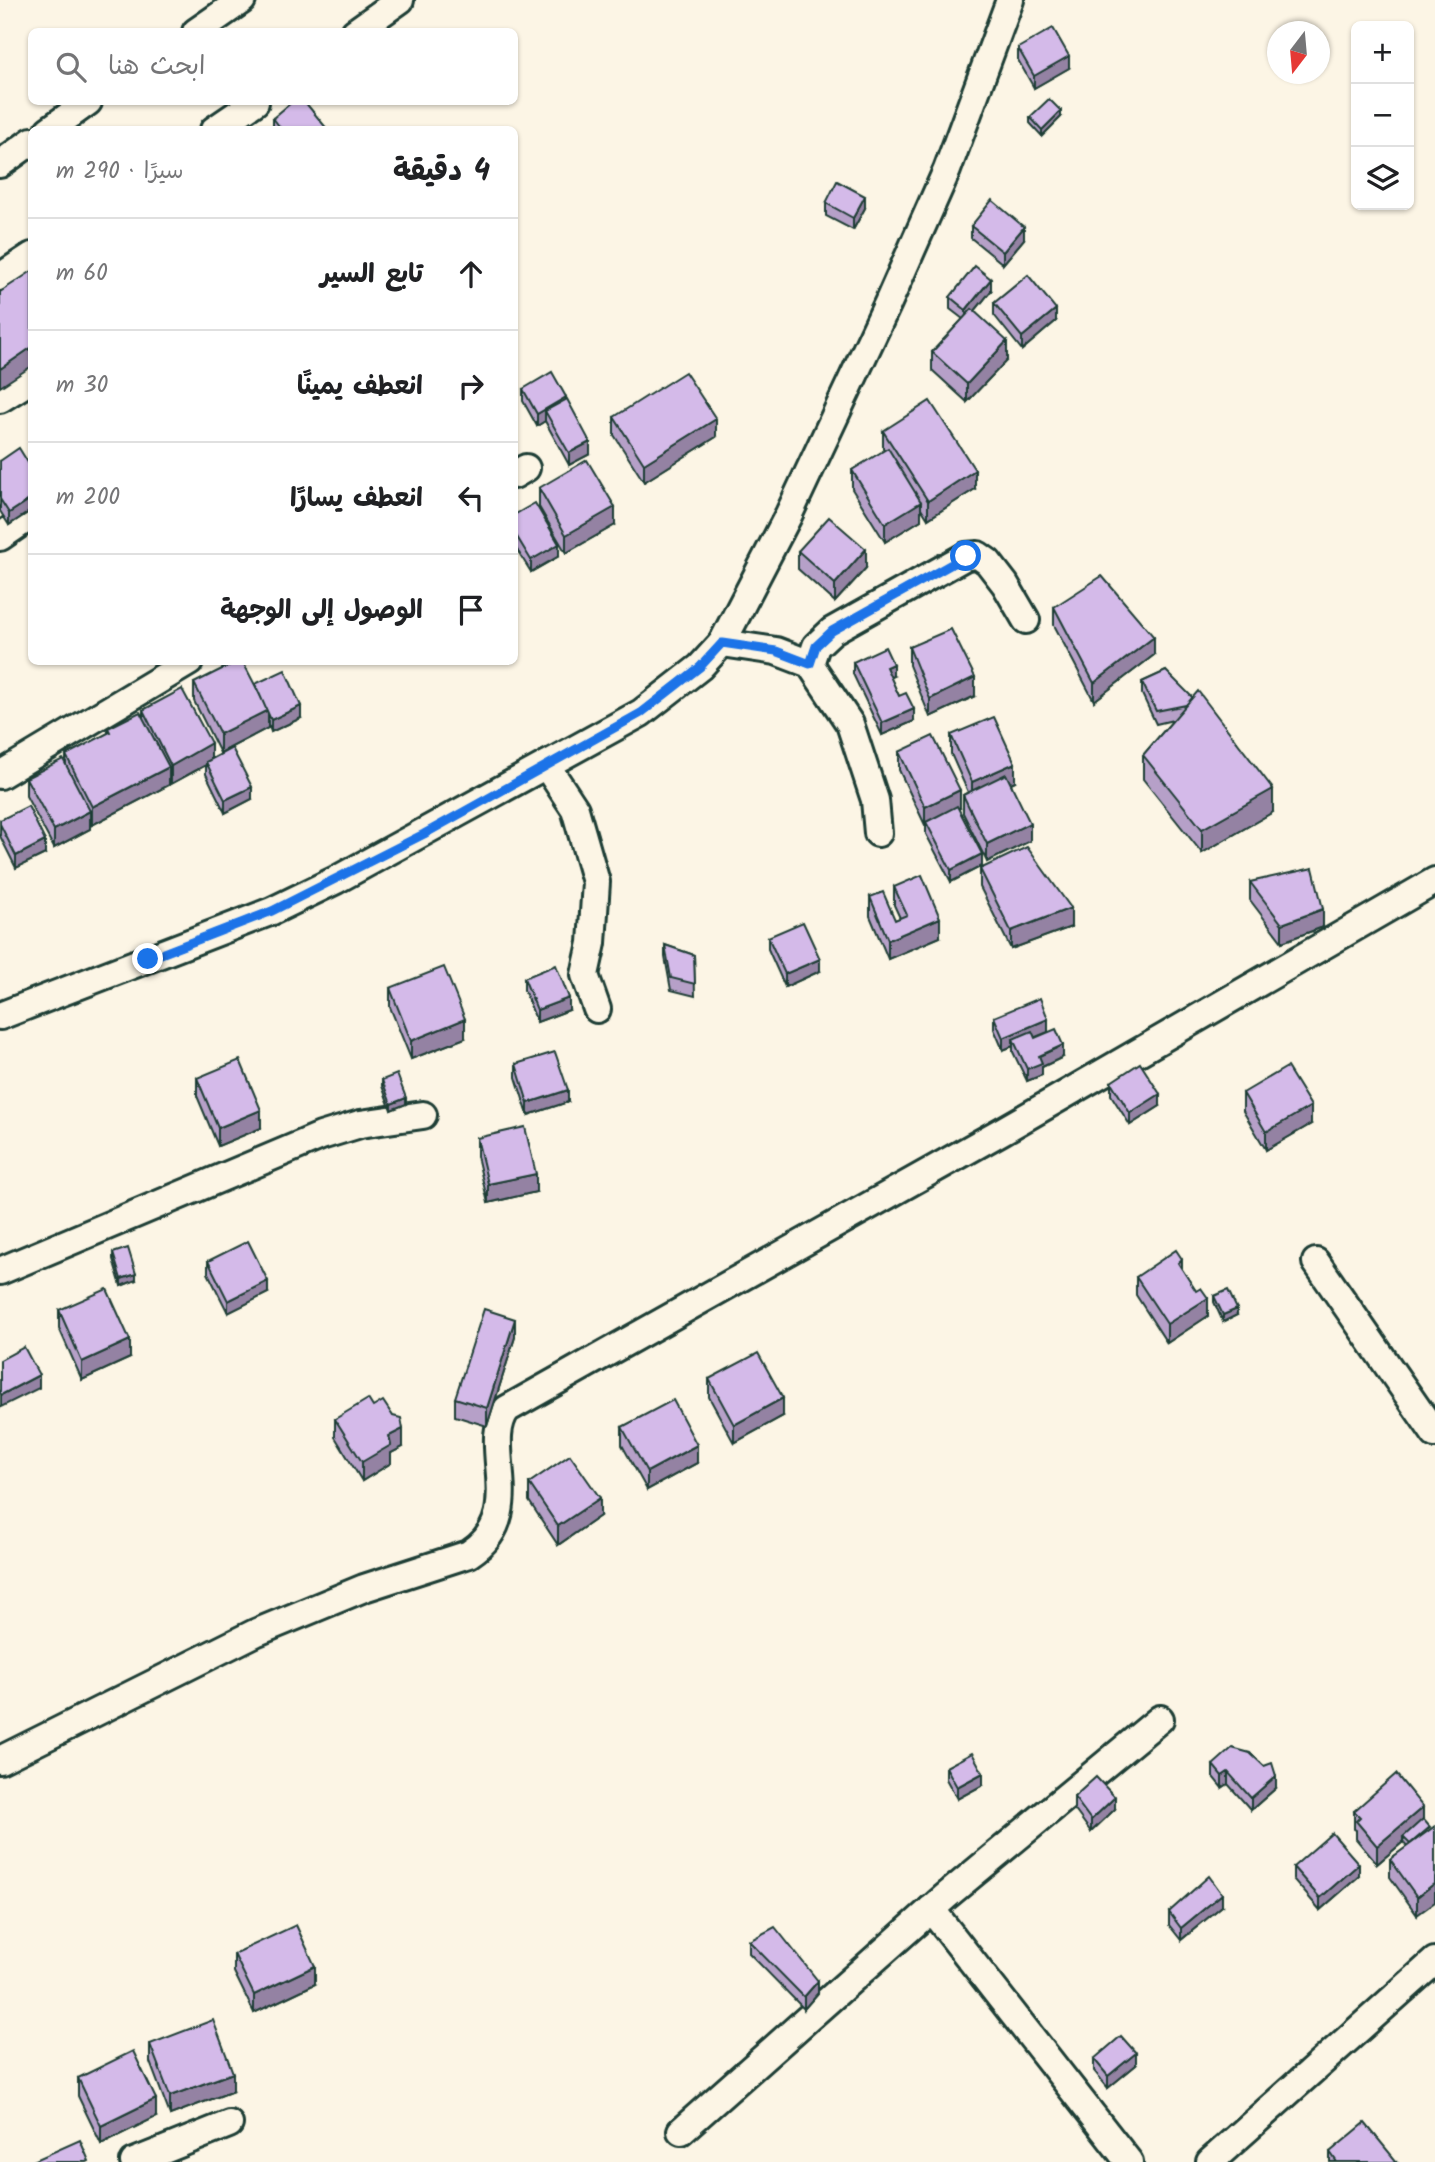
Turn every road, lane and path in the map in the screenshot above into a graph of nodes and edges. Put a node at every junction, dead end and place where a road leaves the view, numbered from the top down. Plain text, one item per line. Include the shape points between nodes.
1 (242, 0) edge
2 (400, 0) edge
3 (1010, 0) edge
4 (202, 28) edge
5 (361, 28) edge
6 (85, 105) edge
7 (251, 105) edge
8 (54, 126) edge
9 (220, 126) edge
10 (28, 145) edge
11 (0, 164) edge
12 (28, 259) edge
13 (0, 277) edge
14 (28, 382) edge
15 (0, 399) edge
16 (28, 518) edge
17 (0, 537) edge
18 (1026, 620) dead end
19 (722, 643) junction
20 (810, 664) junction
21 (184, 665) edge
22 (546, 765) junction
23 (0, 775) edge
24 (878, 833) dead end
25 (1435, 881) edge
26 (597, 1009) dead end
27 (0, 1016) edge
28 (423, 1115) dead end
29 (1316, 1262) dead end
30 (0, 1271) edge
31 (1435, 1434) edge
32 (1160, 1719) dead end
33 (0, 1760) edge
34 (931, 1909) junction
35 (1435, 1961) edge
36 (229, 2124) dead end
37 (681, 2131) dead end
38 (134, 2162) edge
39 (1129, 2162) edge
40 (1210, 2162) edge

1 - 4 street
2 - 5 street
3 - 19 street via 947,170 888,303 788,516
6 - 8 street
7 - 9 street
10 - 11 street
12 - 13 street
14 - 15 street
16 - 17 street
18 - 20 street via 988,562 978,555 966,556 832,631 816,646
19 - 20 street via 776,651
19 - 22 street via 700,667 641,713
20 - 24 street via 850,724 875,800
21 - 23 street
22 - 26 street via 575,810 596,882 592,943 584,975
22 - 27 street via 424,834 272,911
25 - 33 street via 507,1409 498,1437 497,1518 483,1545 469,1554 364,1588 254,1633
28 - 30 street via 360,1124 321,1136
29 - 31 street
32 - 34 street
34 - 37 street
34 - 39 street
35 - 40 street
36 - 38 street

